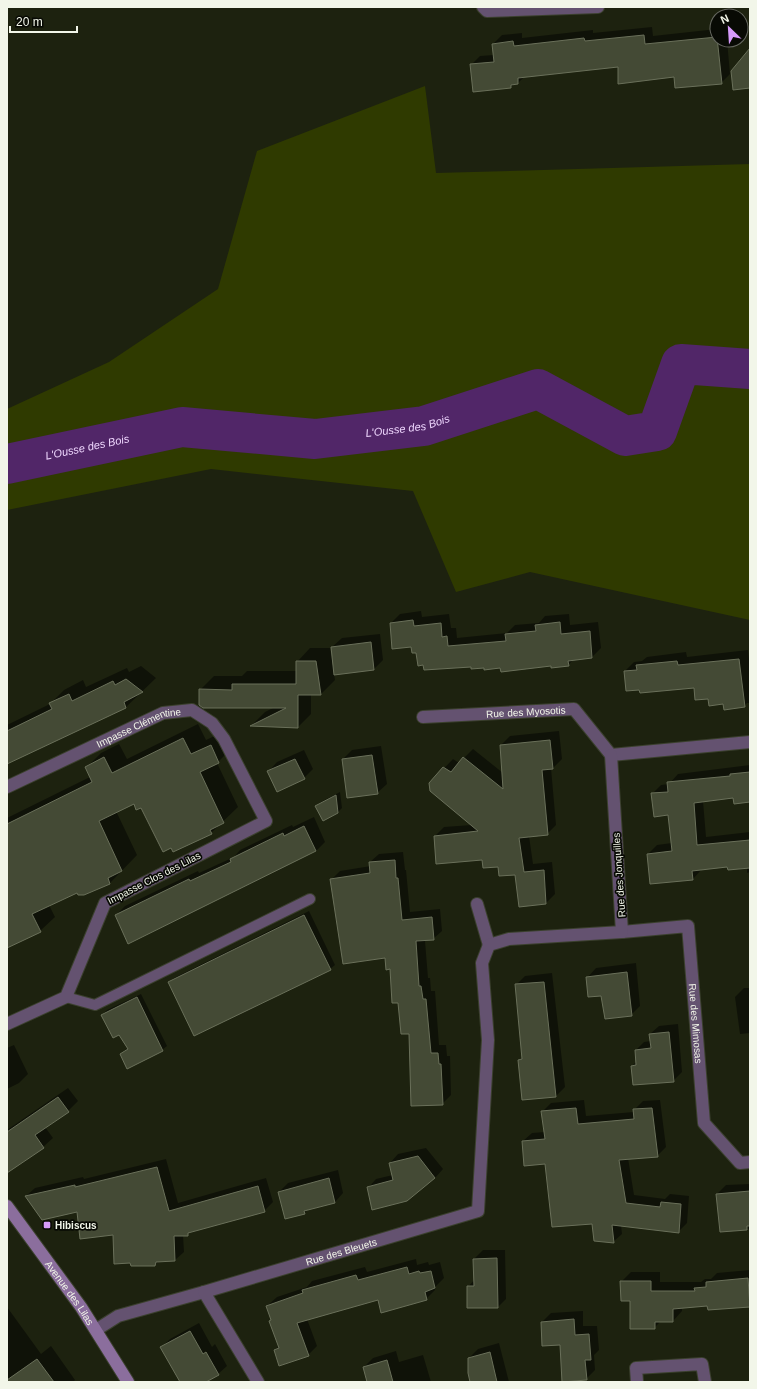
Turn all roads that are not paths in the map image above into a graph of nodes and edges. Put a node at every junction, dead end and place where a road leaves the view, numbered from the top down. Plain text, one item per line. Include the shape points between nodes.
1 (483, 7) edge
2 (598, 7) edge
3 (423, 717) dead end
4 (750, 742) edge
5 (611, 755) junction
6 (7, 786) edge
7 (266, 821) joint
8 (310, 899) dead end
9 (477, 904) dead end
10 (622, 932) junction
11 (489, 945) junction
12 (66, 997) junction
13 (7, 1024) edge
14 (750, 1162) edge
15 (7, 1206) edge
16 (204, 1292) junction
17 (96, 1330) junction
18 (128, 1382) edge
19 (258, 1382) edge
20 (637, 1382) edge
21 (704, 1382) edge

1 - 2 street via 487,11
3 - 5 street, Rue des Myosotis via 574,709
4 - 5 street
5 - 10 street, Rue des Jonquilles
6 - 7 street, Impasse Clémentine via 163,713 192,710 212,723 224,739
7 - 12 street, Impasse Clos des Lilas via 105,903
8 - 12 lane via 95,1005
9 - 11 street
10 - 11 street, Rue des Jonquilles via 509,939
10 - 14 street, Rue des Mimosas via 688,926 704,1123 740,1163
11 - 16 street, Rue des Bleuets via 482,963 488,1040 478,1211
12 - 13 street
15 - 17 street, Avenue des Lilas
16 - 17 street, Rue des Bleuets via 118,1316
16 - 19 street
17 - 18 street, Avenue des Lilas
20 - 21 street via 636,1368 702,1364

